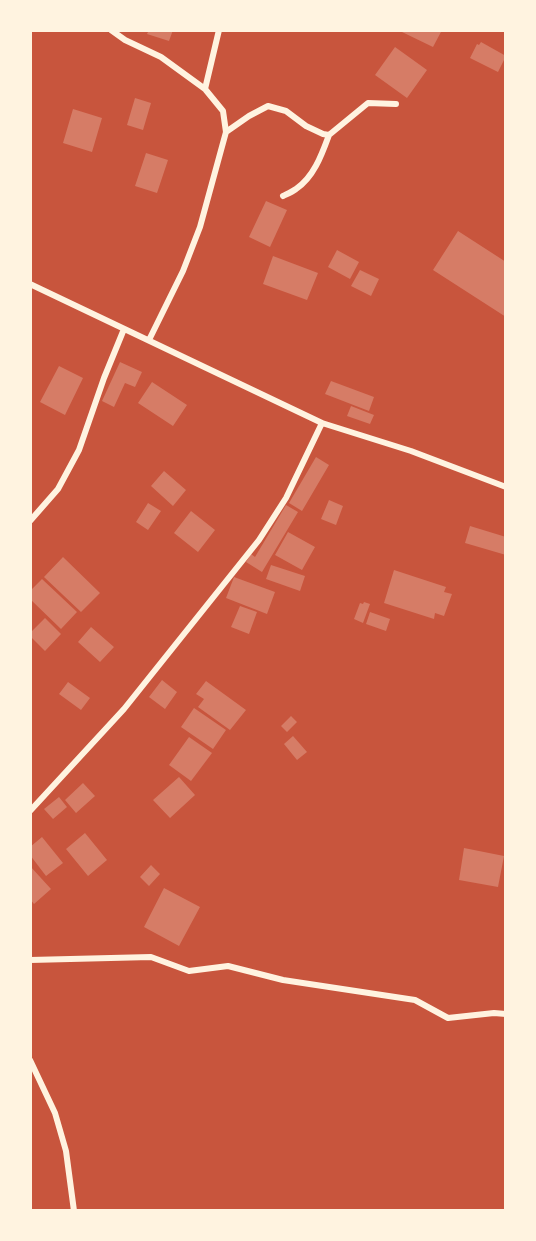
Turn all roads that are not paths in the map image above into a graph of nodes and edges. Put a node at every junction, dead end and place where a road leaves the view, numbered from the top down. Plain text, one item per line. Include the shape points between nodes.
1 (111, 30) edge
2 (219, 30) edge
3 (205, 89) junction
4 (396, 104) dead end
5 (226, 132) junction
6 (329, 135) junction
7 (283, 196) dead end
8 (30, 284) edge
9 (124, 329) junction
10 (149, 340) junction
11 (322, 423) junction
12 (506, 487) edge
13 (30, 521) edge
14 (30, 811) edge
15 (30, 960) edge
16 (506, 1014) edge
17 (30, 1060) edge
18 (74, 1211) edge

1 - 3 street via 161,57
2 - 3 street
3 - 5 street via 223,111
4 - 6 street via 368,103
5 - 6 street via 268,106 286,111 306,126
5 - 10 street via 200,227
6 - 7 street via 313,172 297,189
8 - 9 street
9 - 10 street
9 - 13 street via 79,450 58,489
10 - 11 street
11 - 12 street
11 - 14 street via 286,498 259,540 124,709
15 - 16 street via 151,957 189,971 228,966 283,980 416,1000 448,1018
17 - 18 street via 55,1113 66,1151

